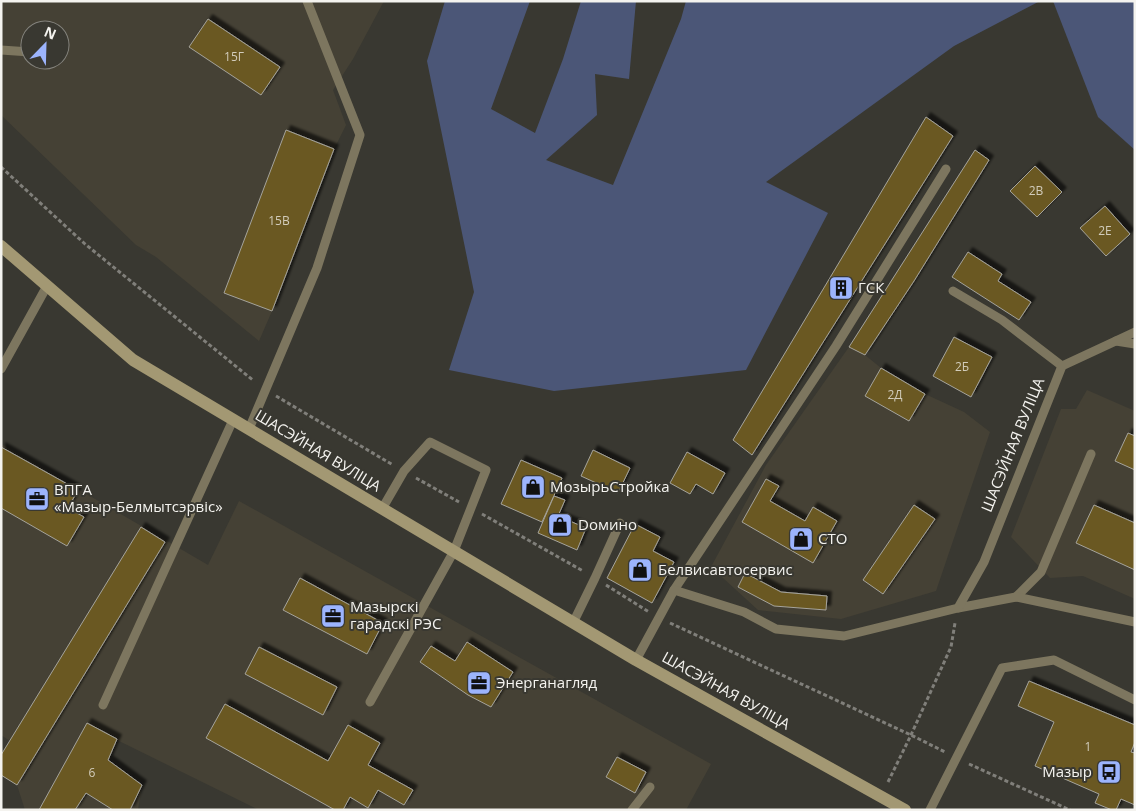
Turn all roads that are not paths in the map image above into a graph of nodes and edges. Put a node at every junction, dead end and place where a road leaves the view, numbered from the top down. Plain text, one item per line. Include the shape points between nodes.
1 (307, 1) edge
2 (1, 50) edge
3 (20, 51) edge
4 (946, 169) dead end
5 (1, 246) edge
6 (47, 286) junction
7 (953, 291) dead end
8 (1135, 332) edge
9 (1116, 341) junction
10 (1135, 344) edge
11 (1062, 366) junction
12 (1, 369) edge
13 (233, 420) junction
14 (249, 429) junction
15 (1091, 454) dead end
16 (382, 509) junction
17 (620, 523) dead end
18 (454, 551) junction
19 (674, 590) junction
20 (1016, 597) junction
21 (958, 608) junction
22 (1135, 622) edge
23 (573, 623) junction
24 (636, 660) junction
25 (1135, 700) edge
26 (370, 702) dead end
27 (103, 705) dead end
28 (650, 787) dead end
29 (632, 810) edge
30 (905, 810) edge
31 (930, 810) edge

1 - 14 lane via 360,135 317,268
2 - 3 lane
4 - 19 lane, ШАСЭЙНАЯ ВУЛІЦА via 836,346
5 - 6 main road, ШАСЭЙНАЯ ВУЛІЦА
6 - 12 lane
6 - 13 main road, ШАСЭЙНАЯ ВУЛІЦА via 133,360
7 - 11 lane via 1002,320
8 - 9 lane, ШАСЭЙНАЯ ВУЛІЦА
9 - 10 lane
9 - 11 lane, ШАСЭЙНАЯ ВУЛІЦА
11 - 21 lane, ШАСЭЙНАЯ ВУЛІЦА via 984,562
13 - 14 main road, ШАСЭЙНАЯ ВУЛІЦА
13 - 27 lane
14 - 16 main road, ШАСЭЙНАЯ ВУЛІЦА
15 - 20 lane via 1040,572
16 - 18 main road, ШАСЭЙНАЯ ВУЛІЦА
16 - 18 lane via 404,471 430,442 486,470
17 - 23 lane
18 - 23 main road, ШАСЭЙНАЯ ВУЛІЦА
18 - 26 lane
19 - 21 lane via 744,612 776,629 844,636
19 - 24 lane, ШАСЭЙНАЯ ВУЛІЦА
20 - 21 lane
20 - 22 lane
23 - 24 main road, ШАСЭЙНАЯ ВУЛІЦА
24 - 30 main road, ШАСЭЙНАЯ ВУЛІЦА
25 - 31 lane via 1054,660 1002,668
28 - 29 lane

